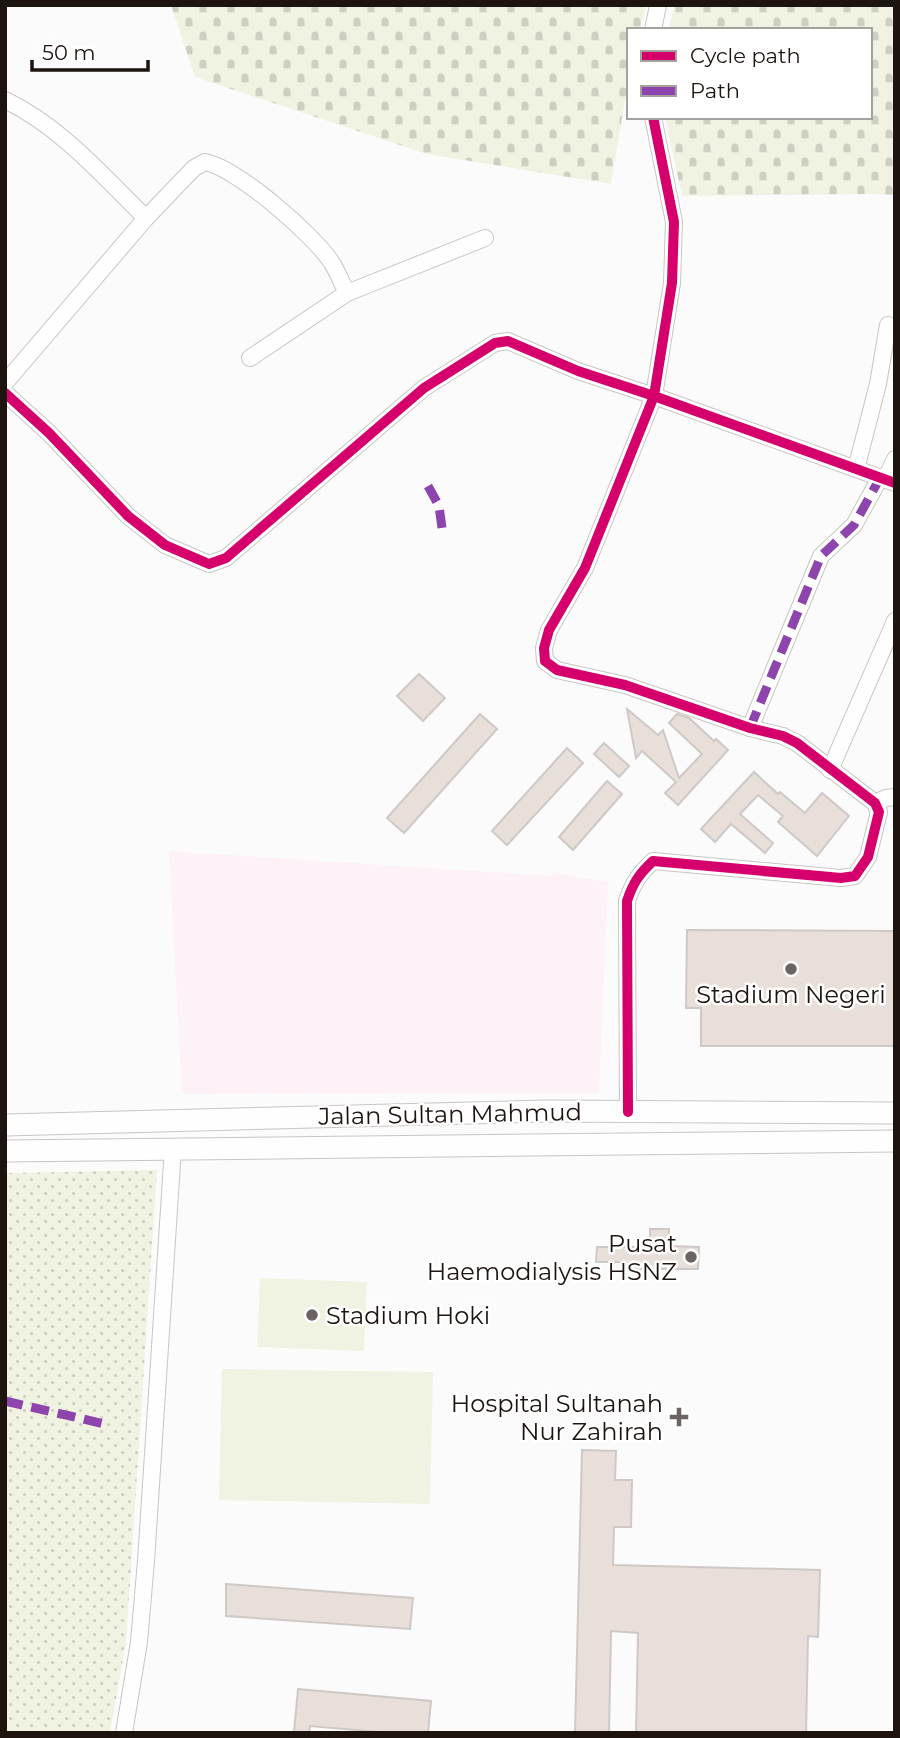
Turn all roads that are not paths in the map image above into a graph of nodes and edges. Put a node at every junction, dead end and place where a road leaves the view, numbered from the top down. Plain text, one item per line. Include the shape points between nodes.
1 (658, 5) edge
2 (653, 28) edge
3 (7, 103) edge
4 (653, 119) edge
5 (146, 218) junction
6 (485, 238) dead end
7 (347, 293) junction
8 (888, 324) dead end
9 (250, 358) dead end
10 (5, 383) edge
11 (5, 393) edge
12 (654, 396) junction
13 (895, 459) edge
14 (856, 469) junction
15 (887, 480) edge
16 (895, 621) edge
17 (750, 727) junction
18 (830, 770) junction
19 (895, 797) edge
20 (875, 803) junction
21 (628, 1112) junction
22 (895, 1113) edge
23 (5, 1125) edge
24 (895, 1141) edge
25 (173, 1148) junction
26 (5, 1151) edge
27 (124, 1733) edge

1 - 2 street
3 - 5 street via 51,129
4 - 12 street via 674,222 672,283
5 - 7 street via 194,168 205,162 217,164 308,235 332,262
5 - 10 street
6 - 7 street
7 - 9 street
8 - 14 street
11 - 12 street via 128,516 165,545 209,564 226,558 424,388 495,343 508,341
12 - 14 street
12 - 17 street via 585,568 549,630 545,661 556,670 625,685
13 - 15 street
14 - 15 street
15 - 17 street via 854,525 821,556
16 - 18 street
17 - 18 street via 797,743
18 - 20 street
19 - 20 street
20 - 21 street via 879,812 868,857 855,876 653,861 638,874 627,901
21 - 22 main road, Jalan Sultan Mahmud
21 - 23 main road, Jalan Sultan Mahmud
24 - 25 main road, Jalan Sultan Mahmud
25 - 26 main road, Jalan Sultan Mahmud
25 - 27 street via 145,1574

